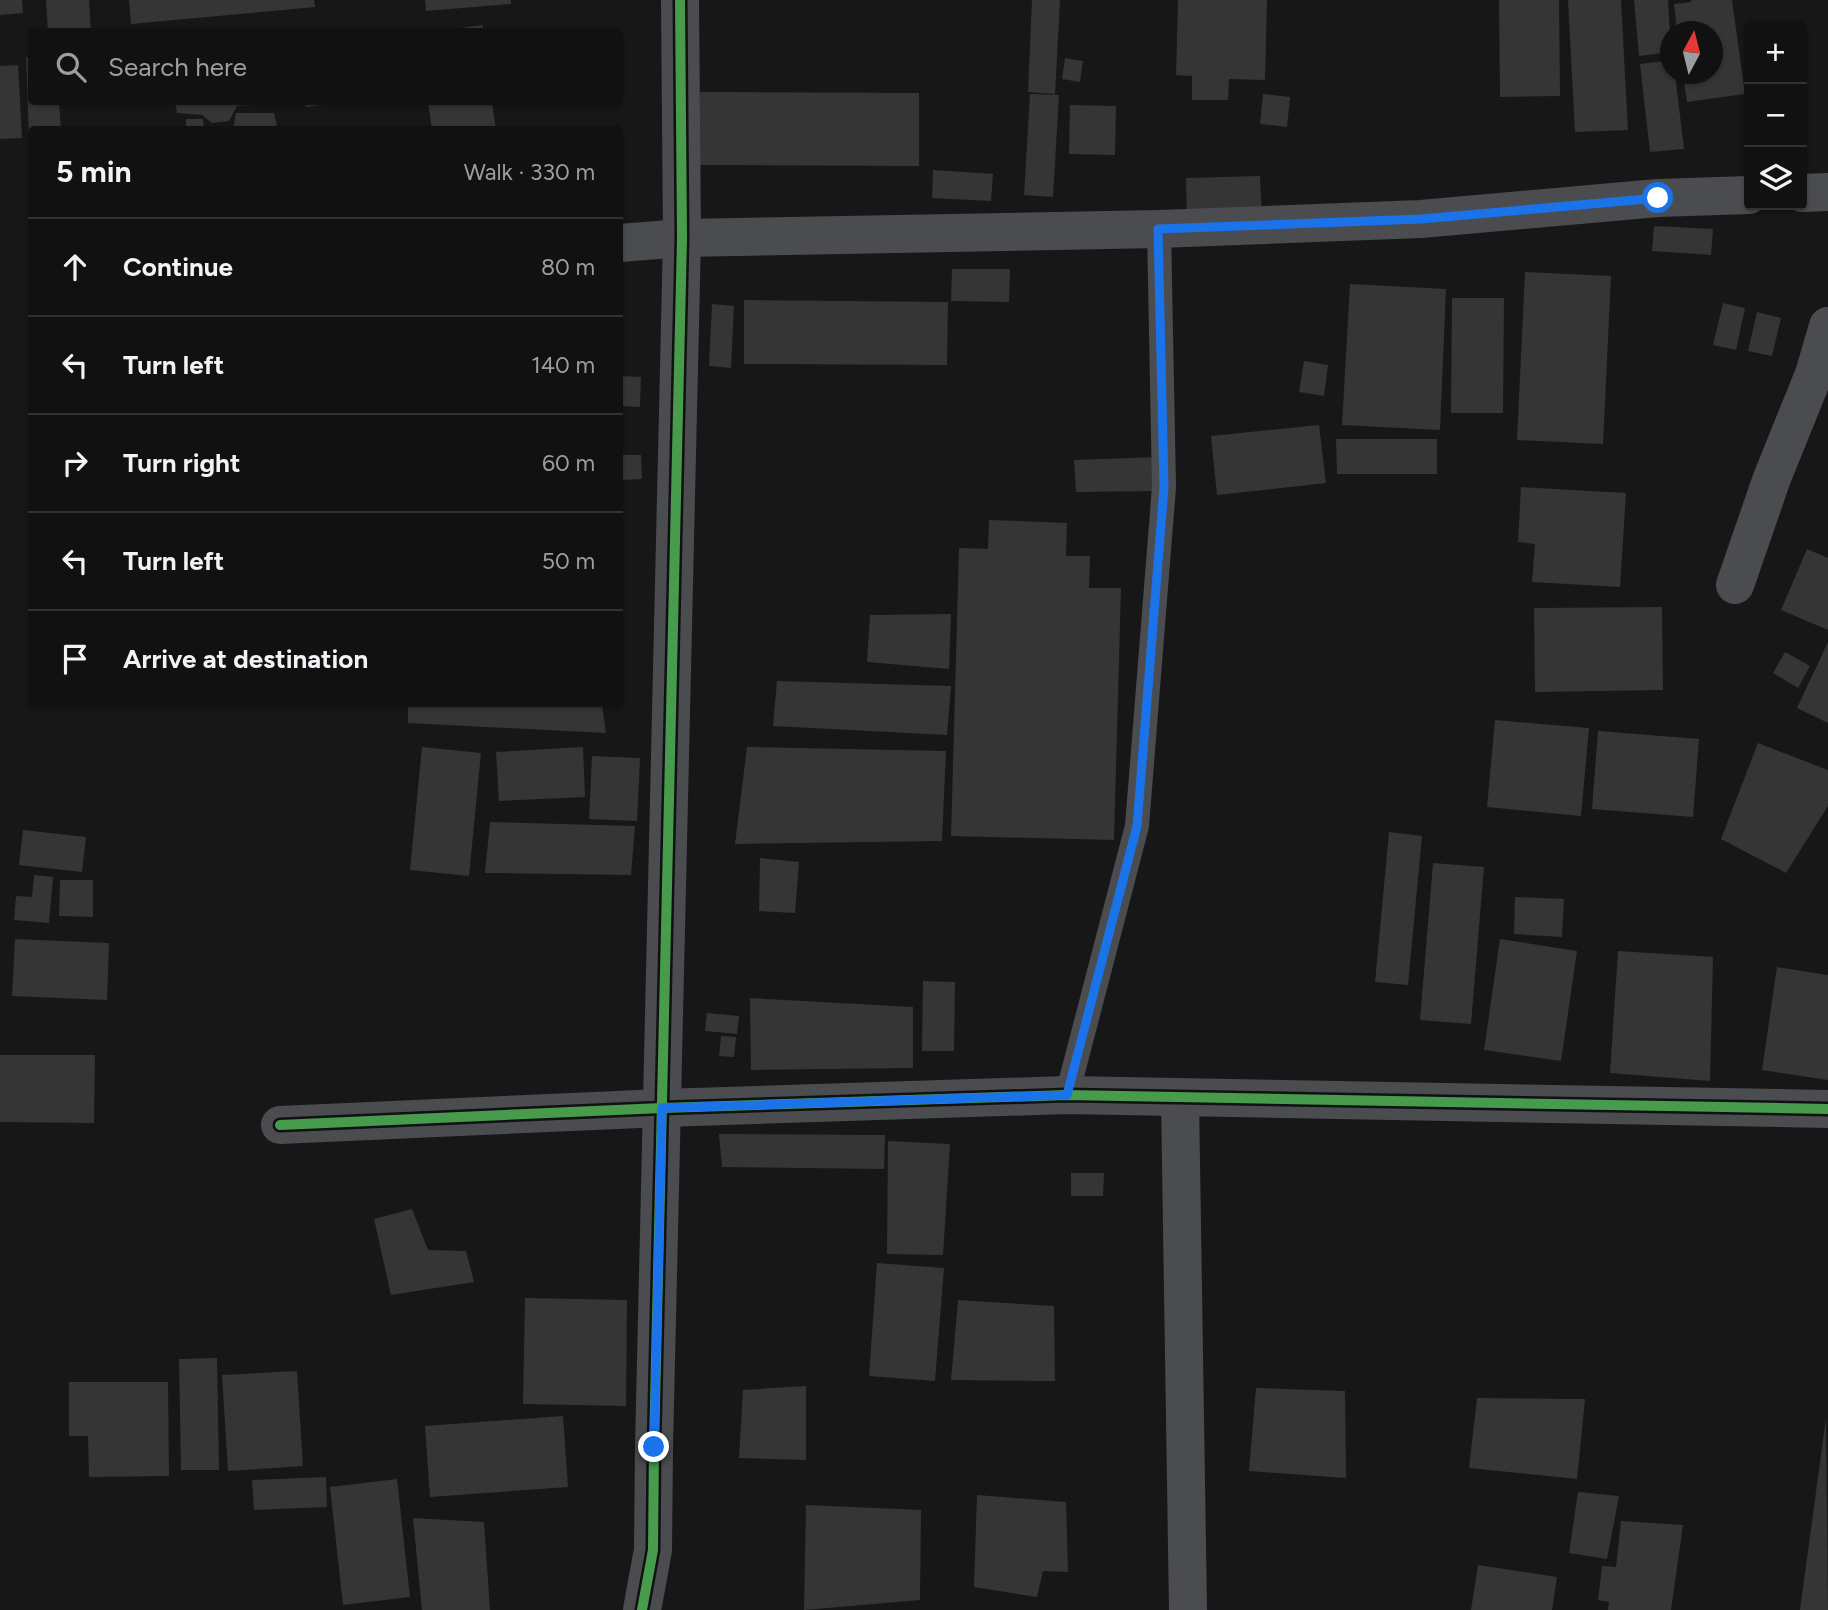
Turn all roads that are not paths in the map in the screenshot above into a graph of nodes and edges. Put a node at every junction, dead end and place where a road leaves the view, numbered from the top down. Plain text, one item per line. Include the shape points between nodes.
1 (680, 0) edge
2 (1828, 192) edge
3 (1807, 193) edge
4 (1744, 195) edge
5 (1158, 229) junction
6 (682, 238) junction
7 (623, 243) edge
8 (1828, 326) edge
9 (1735, 585) dead end
10 (1067, 1095) junction
11 (1180, 1098) junction
12 (662, 1108) junction
13 (1828, 1108) edge
14 (280, 1125) dead end
15 (642, 1610) edge
16 (1188, 1610) edge

1 - 6 street
2 - 3 street
4 - 5 street via 1658,198 1421,219
5 - 6 street
5 - 10 lane via 1164,487 1137,826
6 - 7 street
6 - 12 street
8 - 9 street
10 - 11 street
10 - 12 street
11 - 13 street
11 - 16 street
12 - 14 street
12 - 15 street via 653,1550

